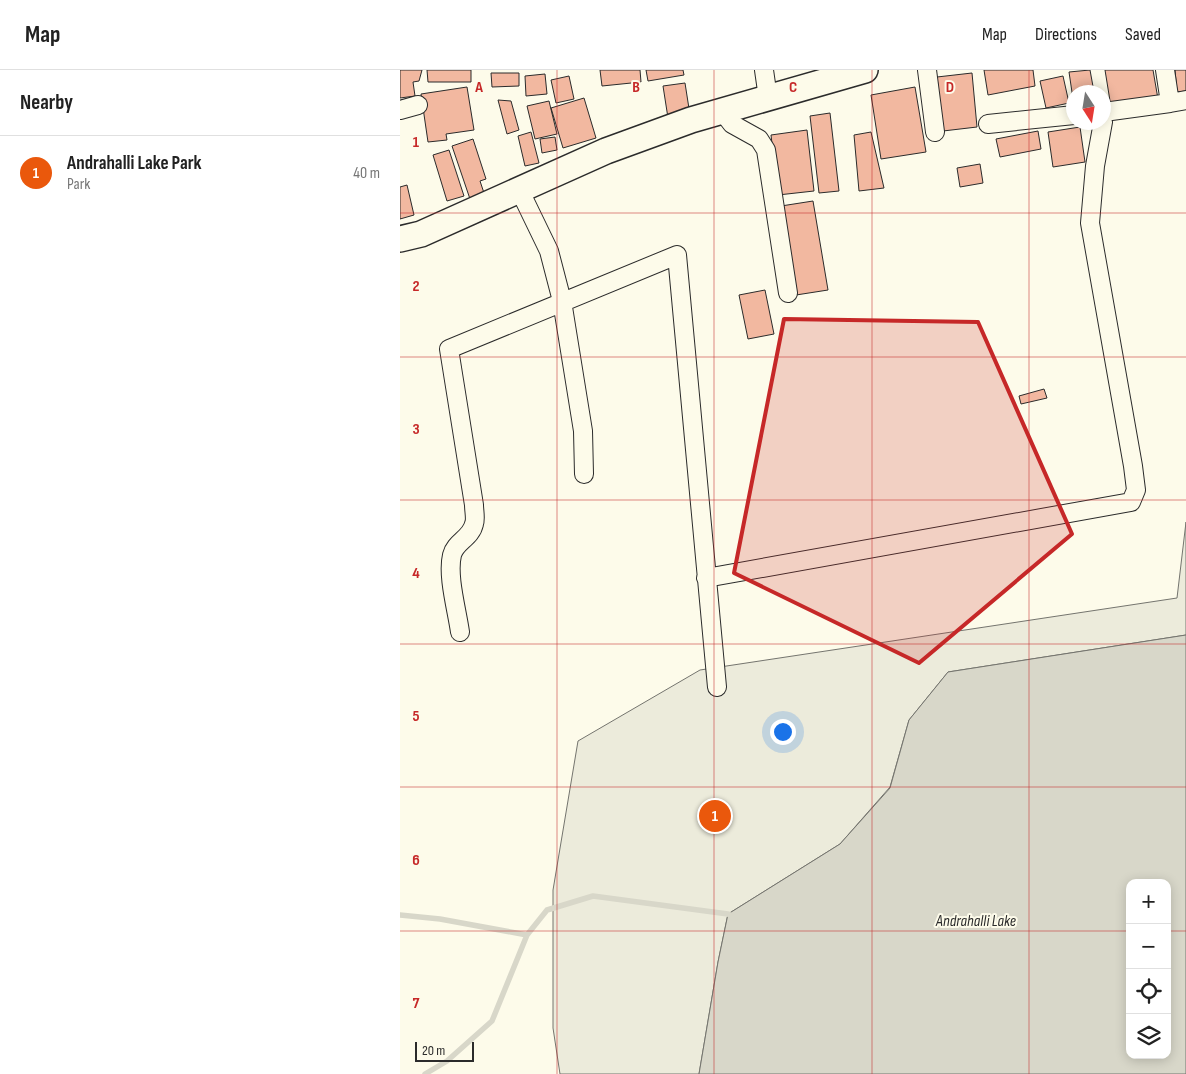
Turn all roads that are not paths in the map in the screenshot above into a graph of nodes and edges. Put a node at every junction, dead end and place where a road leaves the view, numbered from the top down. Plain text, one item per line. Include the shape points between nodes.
1 (764, 70) edge
2 (865, 70) edge
3 (927, 70) edge
4 (1165, 70) edge
5 (768, 98) junction
6 (1178, 102) edge
7 (418, 105) dead end
8 (400, 110) edge
9 (722, 111) junction
10 (1066, 116) edge
11 (1111, 116) edge
12 (988, 124) dead end
13 (1102, 130) edge
14 (934, 132) dead end
15 (519, 189) junction
16 (400, 239) edge
17 (788, 293) dead end
18 (562, 301) junction
19 (584, 474) dead end
20 (706, 578) junction
21 (460, 632) dead end
22 (717, 687) dead end

1 - 5 street
2 - 5 street
3 - 14 street
4 - 6 street
5 - 9 street
6 - 11 street
7 - 8 street
9 - 15 street via 606,151
9 - 17 street via 732,124 759,139 766,150
10 - 12 street
13 - 20 street via 1090,222 1133,466 1136,490 1131,502
15 - 16 street via 421,234
15 - 18 street via 549,251
18 - 19 street via 583,431
18 - 20 street via 677,255
18 - 21 street via 449,349 474,505 474,524 452,554 451,569
20 - 22 street

